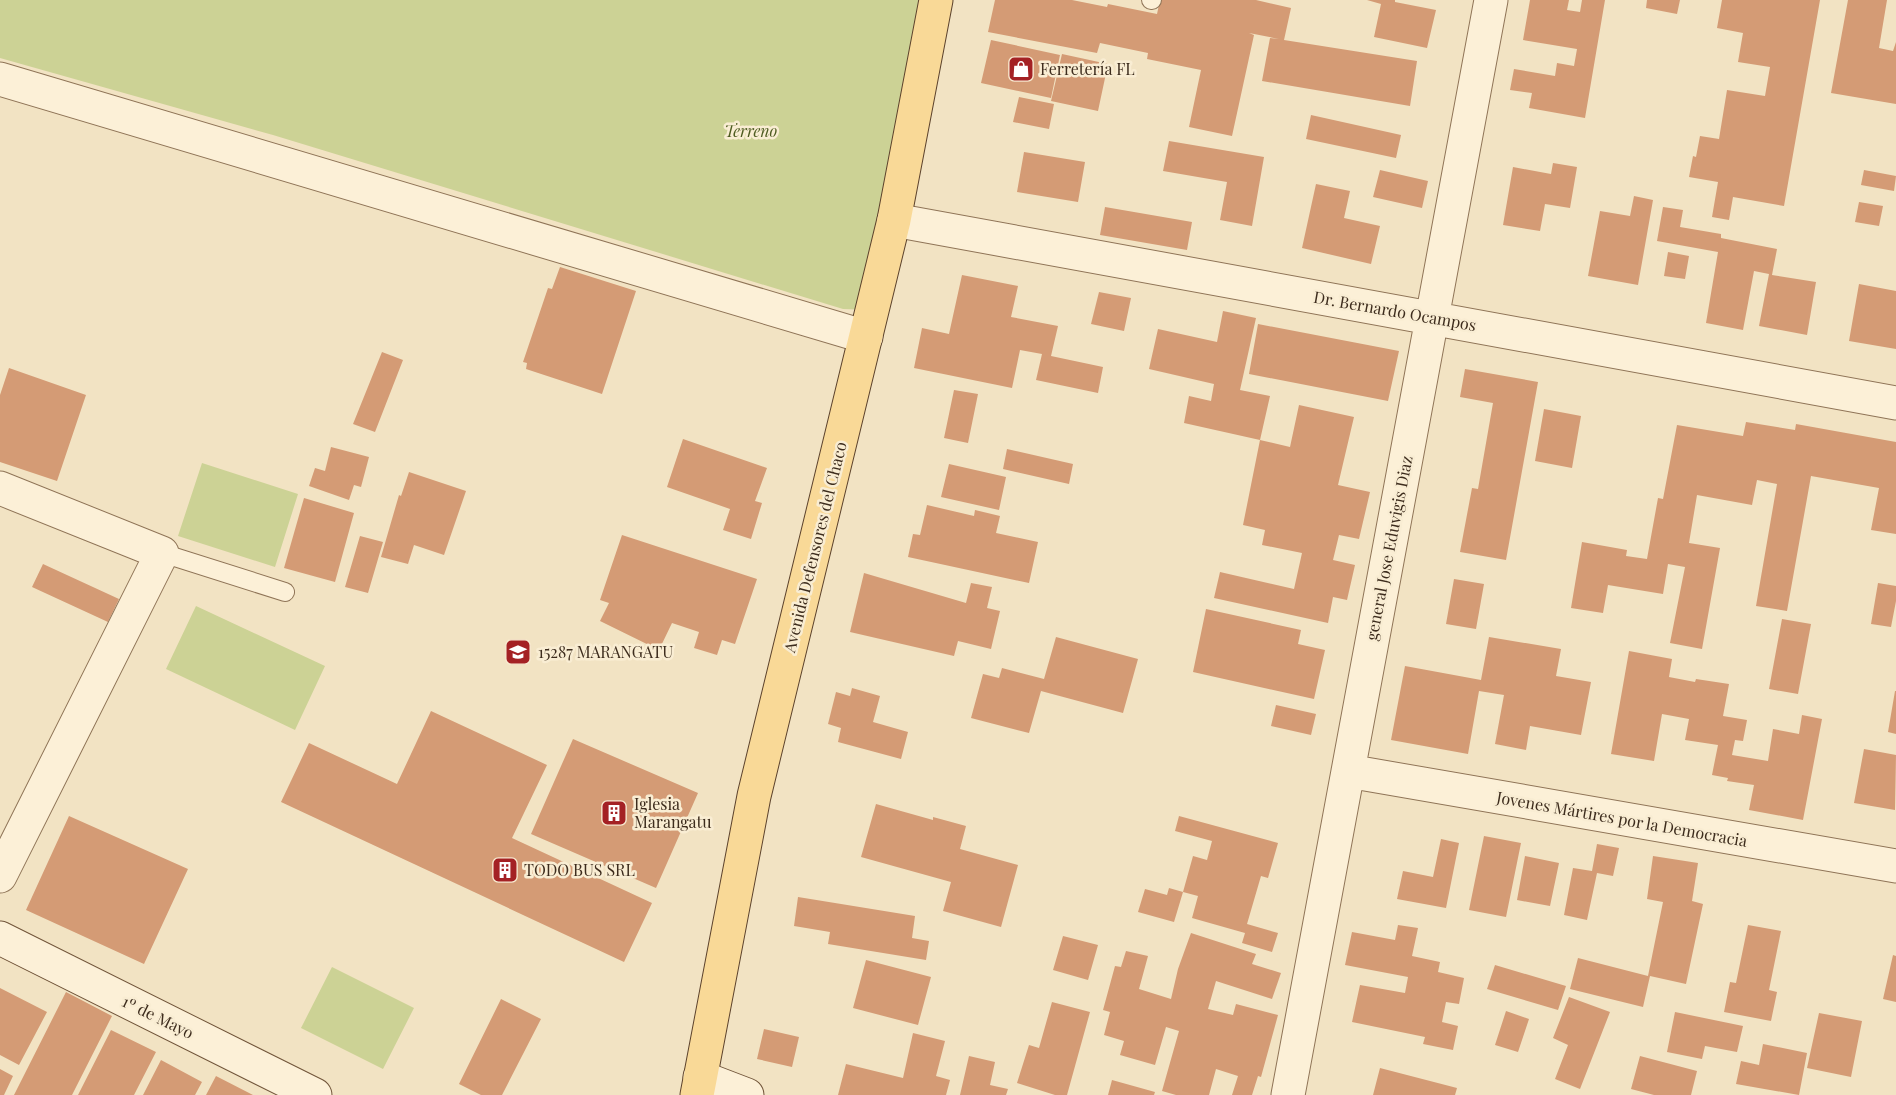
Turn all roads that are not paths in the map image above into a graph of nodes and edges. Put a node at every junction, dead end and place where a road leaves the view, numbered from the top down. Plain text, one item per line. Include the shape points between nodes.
1 (936, 0) edge
2 (1491, 0) edge
3 (0, 79) edge
4 (894, 220) junction
5 (1432, 318) junction
6 (866, 337) junction
7 (1896, 403) edge
8 (0, 488) edge
9 (162, 553) junction
10 (285, 592) dead end
11 (1348, 771) junction
12 (1896, 866) edge
13 (0, 876) edge
14 (0, 938) edge
15 (698, 1086) edge
16 (315, 1095) edge
17 (747, 1095) edge
18 (1288, 1095) edge

1 - 4 main road, Avenida Defensores del Chaco
2 - 5 street, general Jose Eduvigis Diaz
3 - 6 street
4 - 5 street, Dr. Bernardo Ocampos
4 - 6 main road, Avenida Defensores del Chaco
5 - 7 street, Dr. Bernardo Ocampos
5 - 11 street, general Jose Eduvigis Diaz
6 - 15 main road, Avenida Defensores del Chaco via 754,796
8 - 9 street
9 - 10 lane
9 - 13 street
11 - 12 street, Jovenes Mártires por la Democracia
11 - 18 street, general Jose Eduvigis Diaz
14 - 16 street, 1º de Mayo
15 - 17 street

